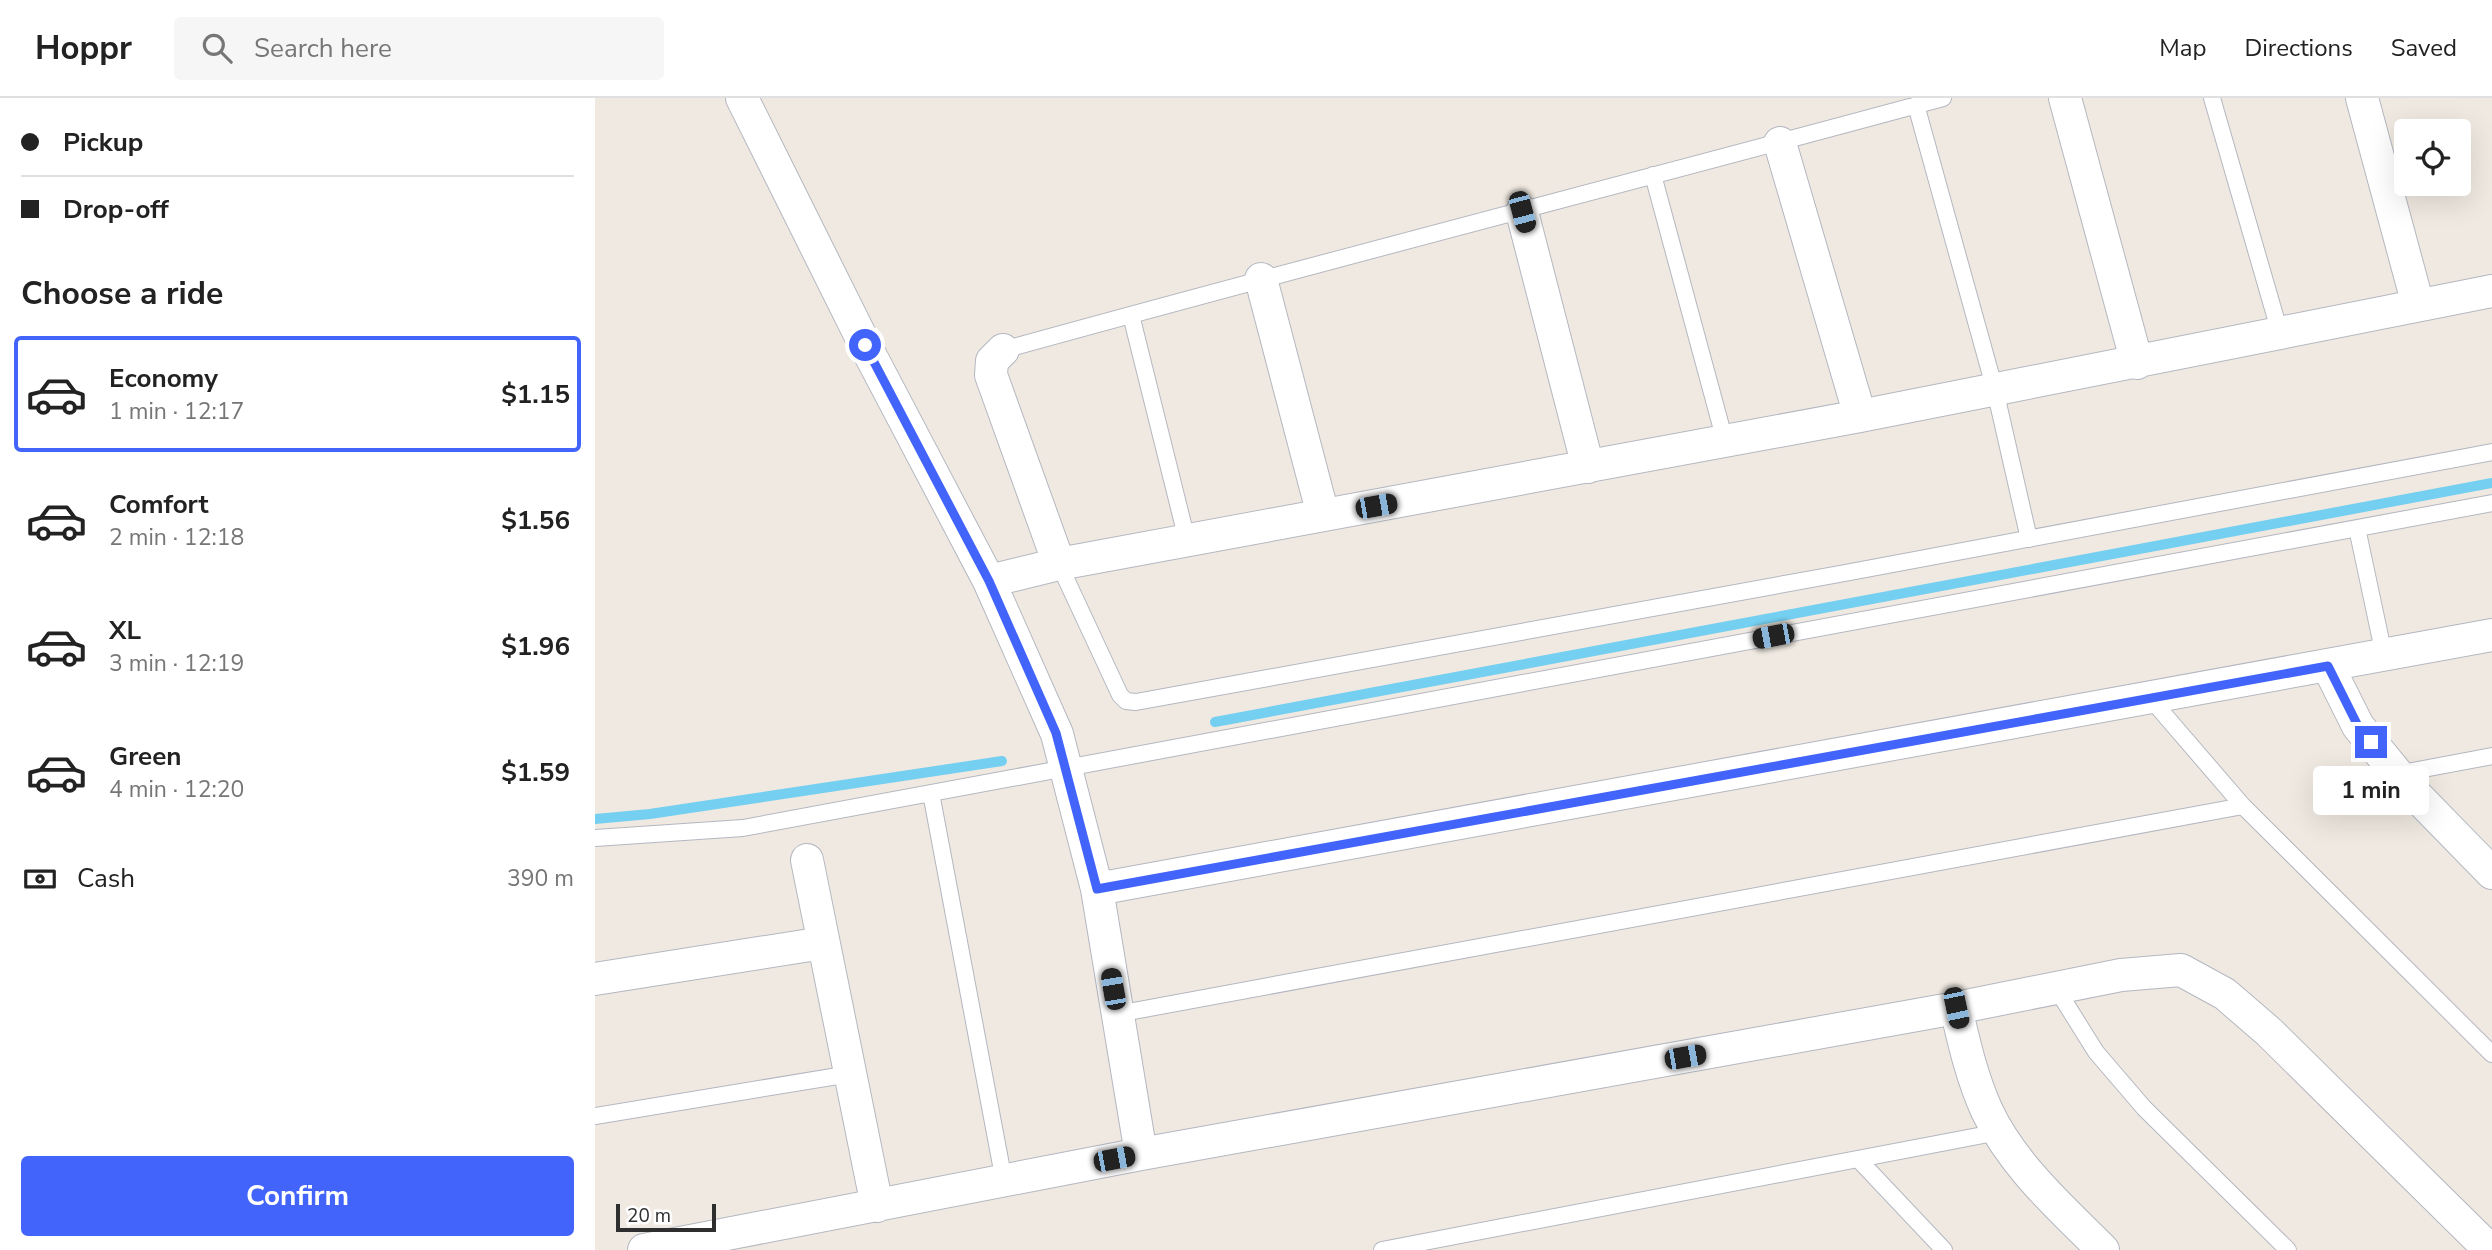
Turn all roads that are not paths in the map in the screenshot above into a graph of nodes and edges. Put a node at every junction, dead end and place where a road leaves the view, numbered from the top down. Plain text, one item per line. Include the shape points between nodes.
1 (742, 98) edge
2 (1943, 98) edge
3 (2065, 98) edge
4 (2212, 98) edge
5 (2361, 98) edge
6 (1916, 105) junction
7 (1780, 143) junction
8 (1653, 175) junction
9 (1522, 212) junction
10 (1261, 279) junction
11 (2492, 291) edge
12 (2418, 304) junction
13 (1131, 315) junction
14 (2280, 333) junction
15 (1003, 351) joint
16 (2137, 363) junction
17 (1995, 390) junction
18 (1860, 416) junction
19 (1724, 441) junction
20 (2492, 452) edge
21 (1588, 467) junction
22 (2492, 503) edge
23 (1324, 515) junction
24 (2357, 528) junction
25 (2029, 539) junction
26 (1187, 540) junction
27 (1059, 564) junction
28 (989, 581) junction
29 (2492, 635) edge
30 (2384, 655) junction
31 (2328, 666) junction
32 (2150, 698) junction
33 (2492, 757) edge
34 (1065, 768) junction
35 (2397, 774) junction
36 (931, 793) junction
37 (2243, 806) junction
38 (595, 838) edge
39 (807, 860) dead end
40 (2492, 873) edge
41 (1097, 889) junction
42 (823, 943) junction
43 (595, 979) edge
44 (2056, 988) junction
45 (1956, 1008) junction
46 (1118, 1014) junction
47 (2492, 1054) edge
48 (850, 1074) junction
49 (595, 1116) edge
50 (1999, 1132) junction
51 (1141, 1154) junction
52 (1858, 1159) junction
53 (1004, 1181) junction
54 (877, 1206) junction
55 (644, 1250) edge
56 (1382, 1250) edge
57 (1944, 1250) edge
58 (2103, 1250) edge
59 (2288, 1250) edge
60 (2490, 1250) edge

1 - 28 street
2 - 6 lane
3 - 16 street
4 - 14 lane
5 - 12 street
6 - 7 lane
6 - 17 lane
7 - 8 lane
7 - 18 street
8 - 9 lane
8 - 19 lane
9 - 10 lane
9 - 21 street
10 - 13 lane
10 - 23 street
11 - 12 street
12 - 14 street
13 - 15 lane
13 - 26 lane
14 - 16 street
15 - 27 street via 992,361 991,374
16 - 17 street
17 - 18 street
17 - 25 lane
18 - 19 street
19 - 21 street
20 - 25 lane
21 - 23 street
22 - 24 lane
23 - 26 street
24 - 30 lane
24 - 34 lane
25 - 27 lane via 1136,702 1120,695
26 - 27 street
27 - 28 street
28 - 34 street via 1056,733
29 - 30 street
30 - 31 street
31 - 32 street
31 - 35 street via 2358,726
32 - 37 lane
32 - 41 street
33 - 35 lane
34 - 36 lane
34 - 41 street
35 - 40 street
36 - 38 lane via 743,828
36 - 53 lane
37 - 46 lane
37 - 47 lane
39 - 42 street
41 - 46 street
42 - 43 street
42 - 48 street
44 - 45 street
44 - 59 lane via 2096,1052 2144,1108
44 - 60 street via 2121,975 2181,970 2225,995 2269,1032
45 - 50 street via 1968,1061
45 - 51 street
46 - 51 street
48 - 49 lane
48 - 54 street
50 - 52 lane
50 - 58 street via 2044,1191
51 - 53 street
52 - 56 lane
52 - 57 lane
53 - 54 street
54 - 55 street

